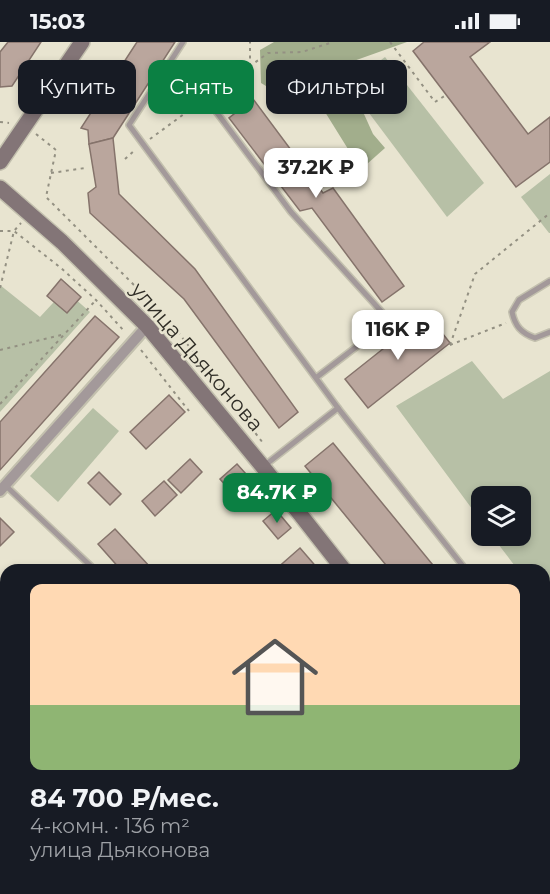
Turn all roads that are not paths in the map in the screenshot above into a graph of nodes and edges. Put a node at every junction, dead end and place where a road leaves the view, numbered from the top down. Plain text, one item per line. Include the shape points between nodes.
1 (82, 42) edge
2 (183, 42) edge
3 (218, 114) edge
4 (0, 162) edge
5 (0, 188) edge
6 (550, 281) edge
7 (147, 326) junction
8 (550, 332) edge
9 (317, 377) junction
10 (338, 408) junction
11 (269, 462) junction
12 (3, 488) edge
13 (88, 564) edge
14 (340, 564) edge
15 (461, 564) edge

1 - 4 main road
2 - 9 lane via 129,125
3 - 9 lane via 291,213 390,321
5 - 7 main road, улица Дьяконова via 62,242
6 - 8 lane via 519,300 512,312 523,334 535,338
7 - 11 main road, улица Дьяконова
7 - 12 street
9 - 10 lane
10 - 11 lane
10 - 15 lane
11 - 14 main road, улица Дьяконова
12 - 13 lane

